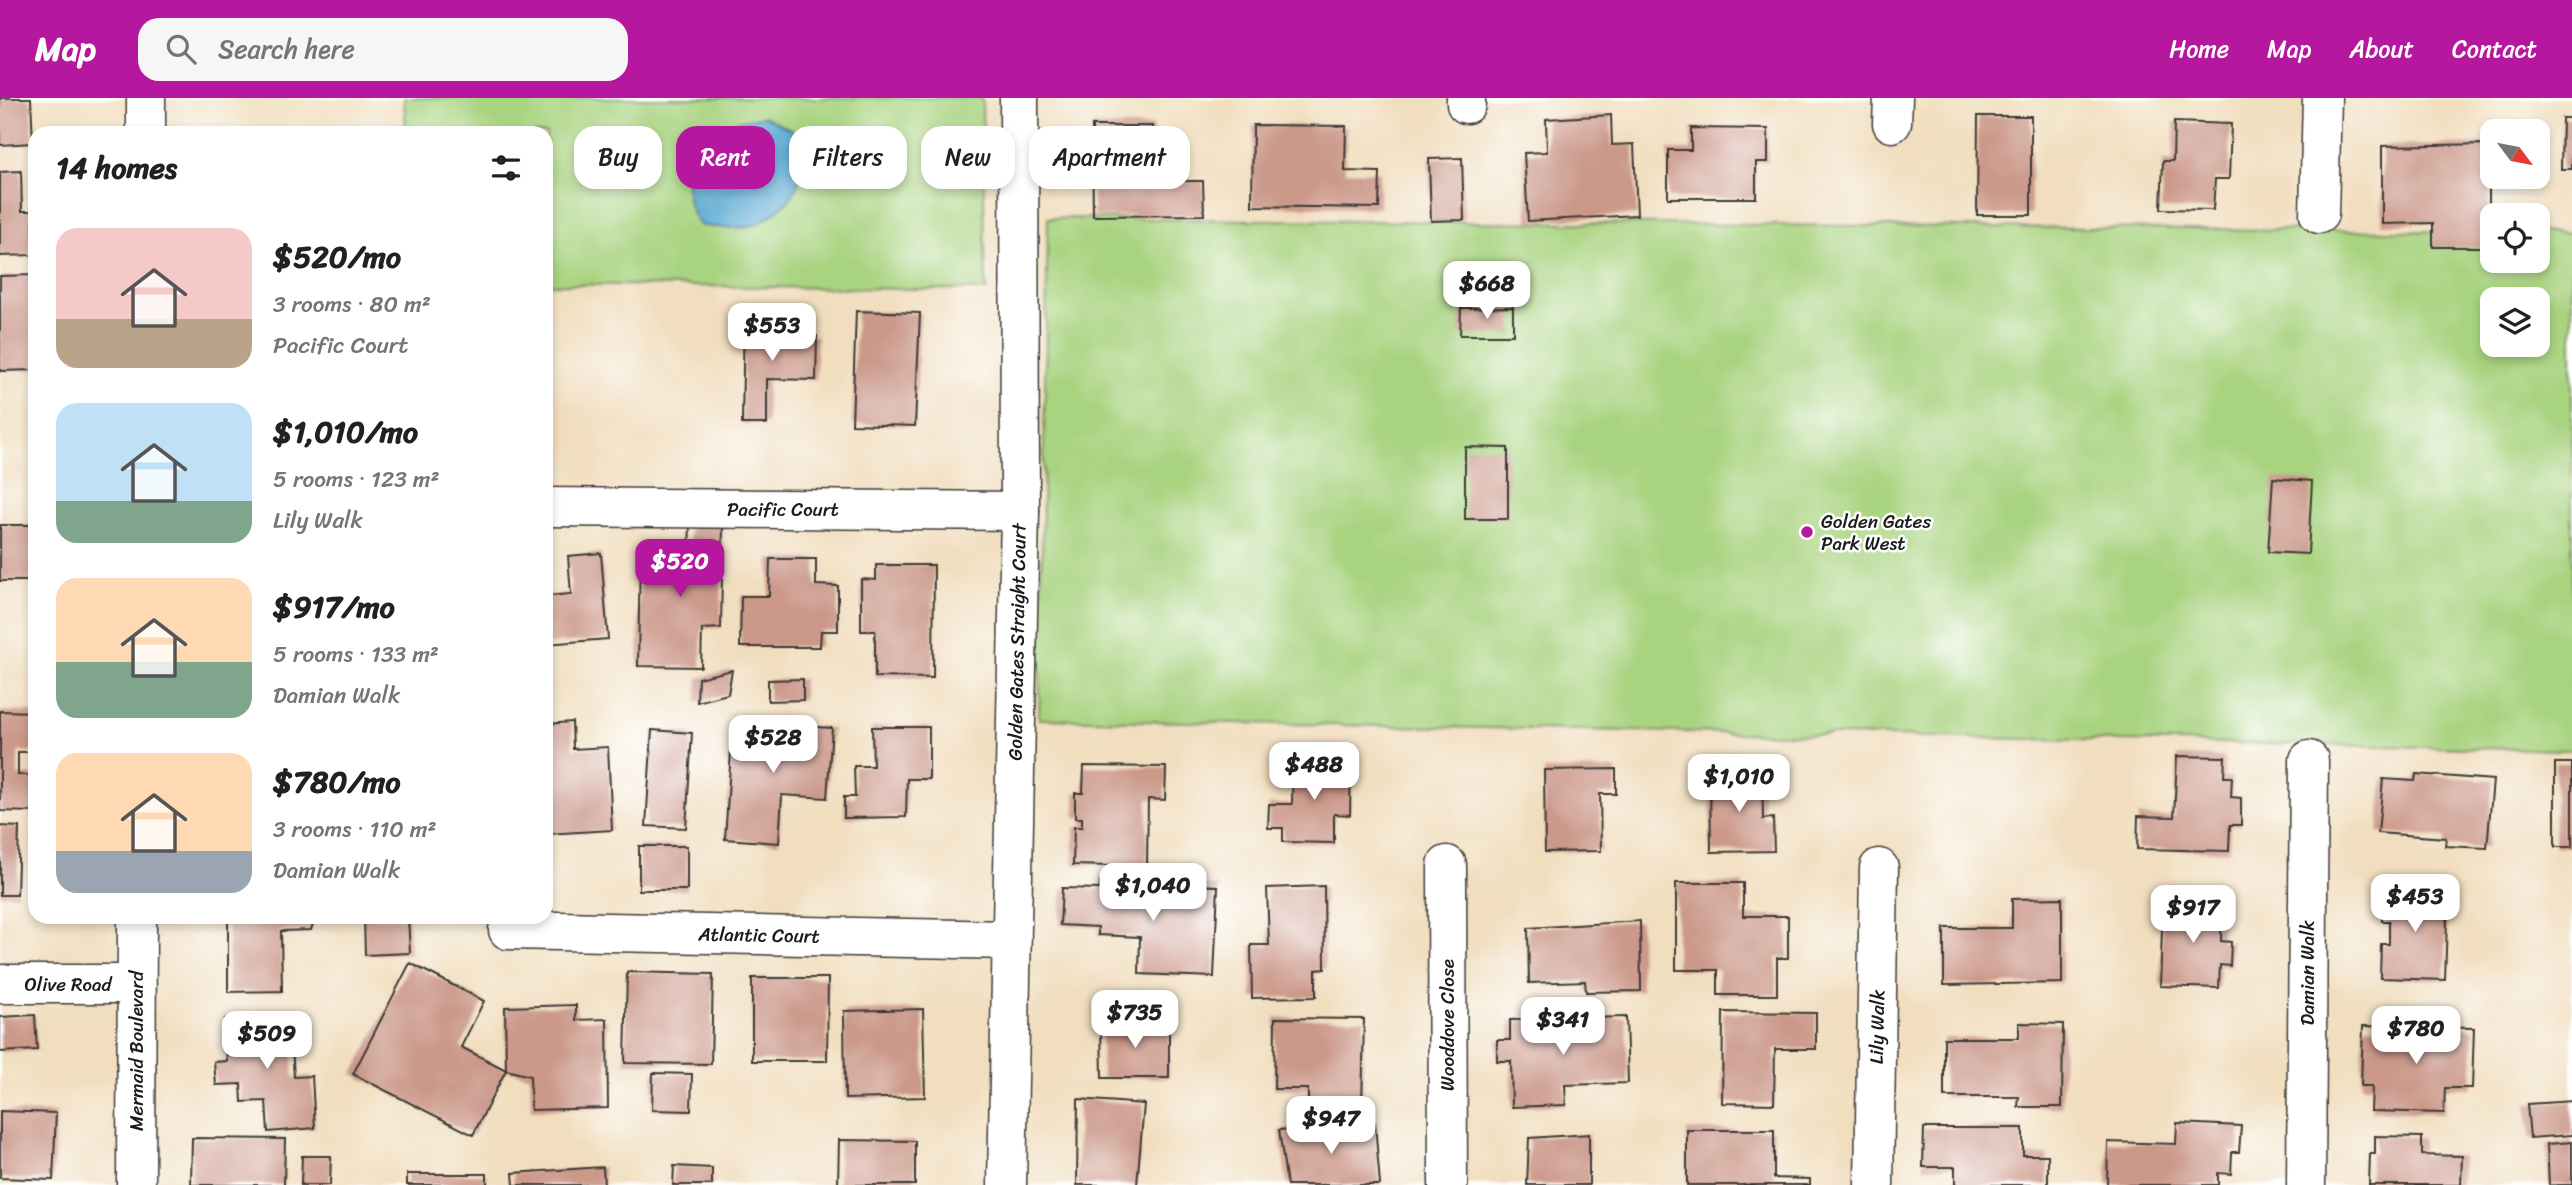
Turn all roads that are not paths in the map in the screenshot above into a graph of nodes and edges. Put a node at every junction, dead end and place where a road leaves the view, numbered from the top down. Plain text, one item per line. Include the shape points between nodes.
1 (146, 98) edge
2 (1019, 98) edge
3 (2322, 98) edge
4 (146, 126) edge
5 (2319, 214) dead end
6 (553, 507) edge
7 (1020, 511) junction
8 (2309, 760) dead end
9 (1447, 864) dead end
10 (1879, 868) dead end
11 (137, 924) edge
12 (508, 930) dead end
13 (1011, 940) junction
14 (0, 984) edge
15 (136, 984) junction
16 (136, 1185) edge
17 (1007, 1185) edge
18 (1448, 1185) edge
19 (1874, 1185) edge
20 (2306, 1185) edge

1 - 4 street
2 - 7 street, Golden Gates Straight Court
3 - 5 street
6 - 7 street, Pacific Court
7 - 13 street, Golden Gates Straight Court
8 - 20 street, Damian Walk
9 - 18 street, Wooddove Close
10 - 19 street, Lily Walk
11 - 15 street, Mermaid Boulevard
12 - 13 street, Atlantic Court
13 - 17 street, Golden Gates Straight Court
14 - 15 street, Olive Road
15 - 16 street, Mermaid Boulevard

